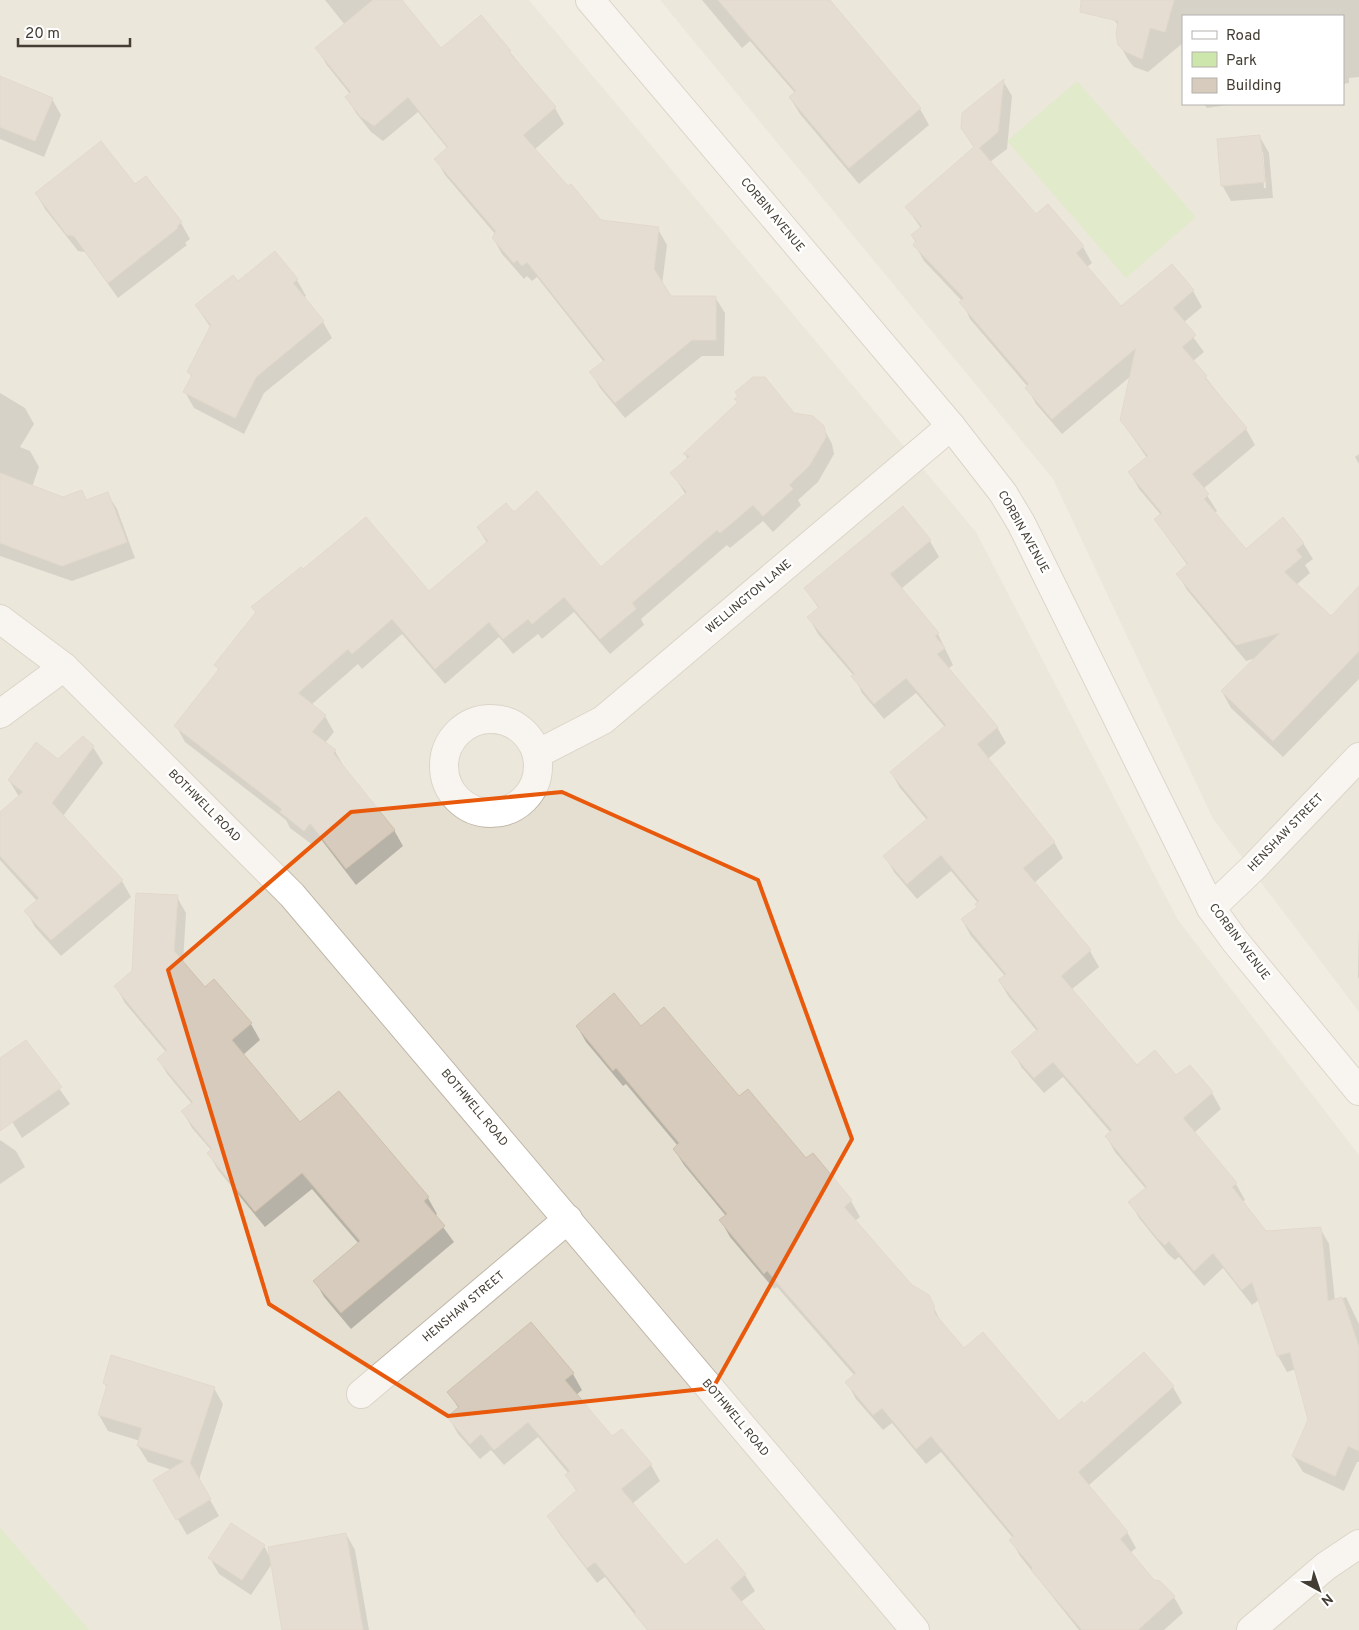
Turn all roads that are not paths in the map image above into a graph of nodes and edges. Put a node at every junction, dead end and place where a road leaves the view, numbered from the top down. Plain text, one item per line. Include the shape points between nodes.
1 (590, 0) edge
2 (951, 426) junction
3 (0, 619) edge
4 (64, 666) junction
5 (0, 714) edge
6 (537, 754) dead end
7 (1359, 756) edge
8 (1211, 908) junction
9 (1359, 1091) edge
10 (568, 1220) junction
11 (361, 1394) dead end
12 (1359, 1544) edge
13 (914, 1630) edge
14 (1251, 1630) edge

1 - 2 street, CORBIN AVENUE
2 - 6 street, WELLINGTON LANE via 603,720
2 - 8 street, CORBIN AVENUE via 1003,493 1021,523
3 - 4 street, BOTHWELL ROAD
4 - 5 street
4 - 10 street, BOTHWELL ROAD via 292,895
7 - 8 street, HENSHAW STREET
8 - 9 street, CORBIN AVENUE
10 - 11 street, HENSHAW STREET
10 - 13 street, BOTHWELL ROAD
12 - 14 street via 1326,1566

